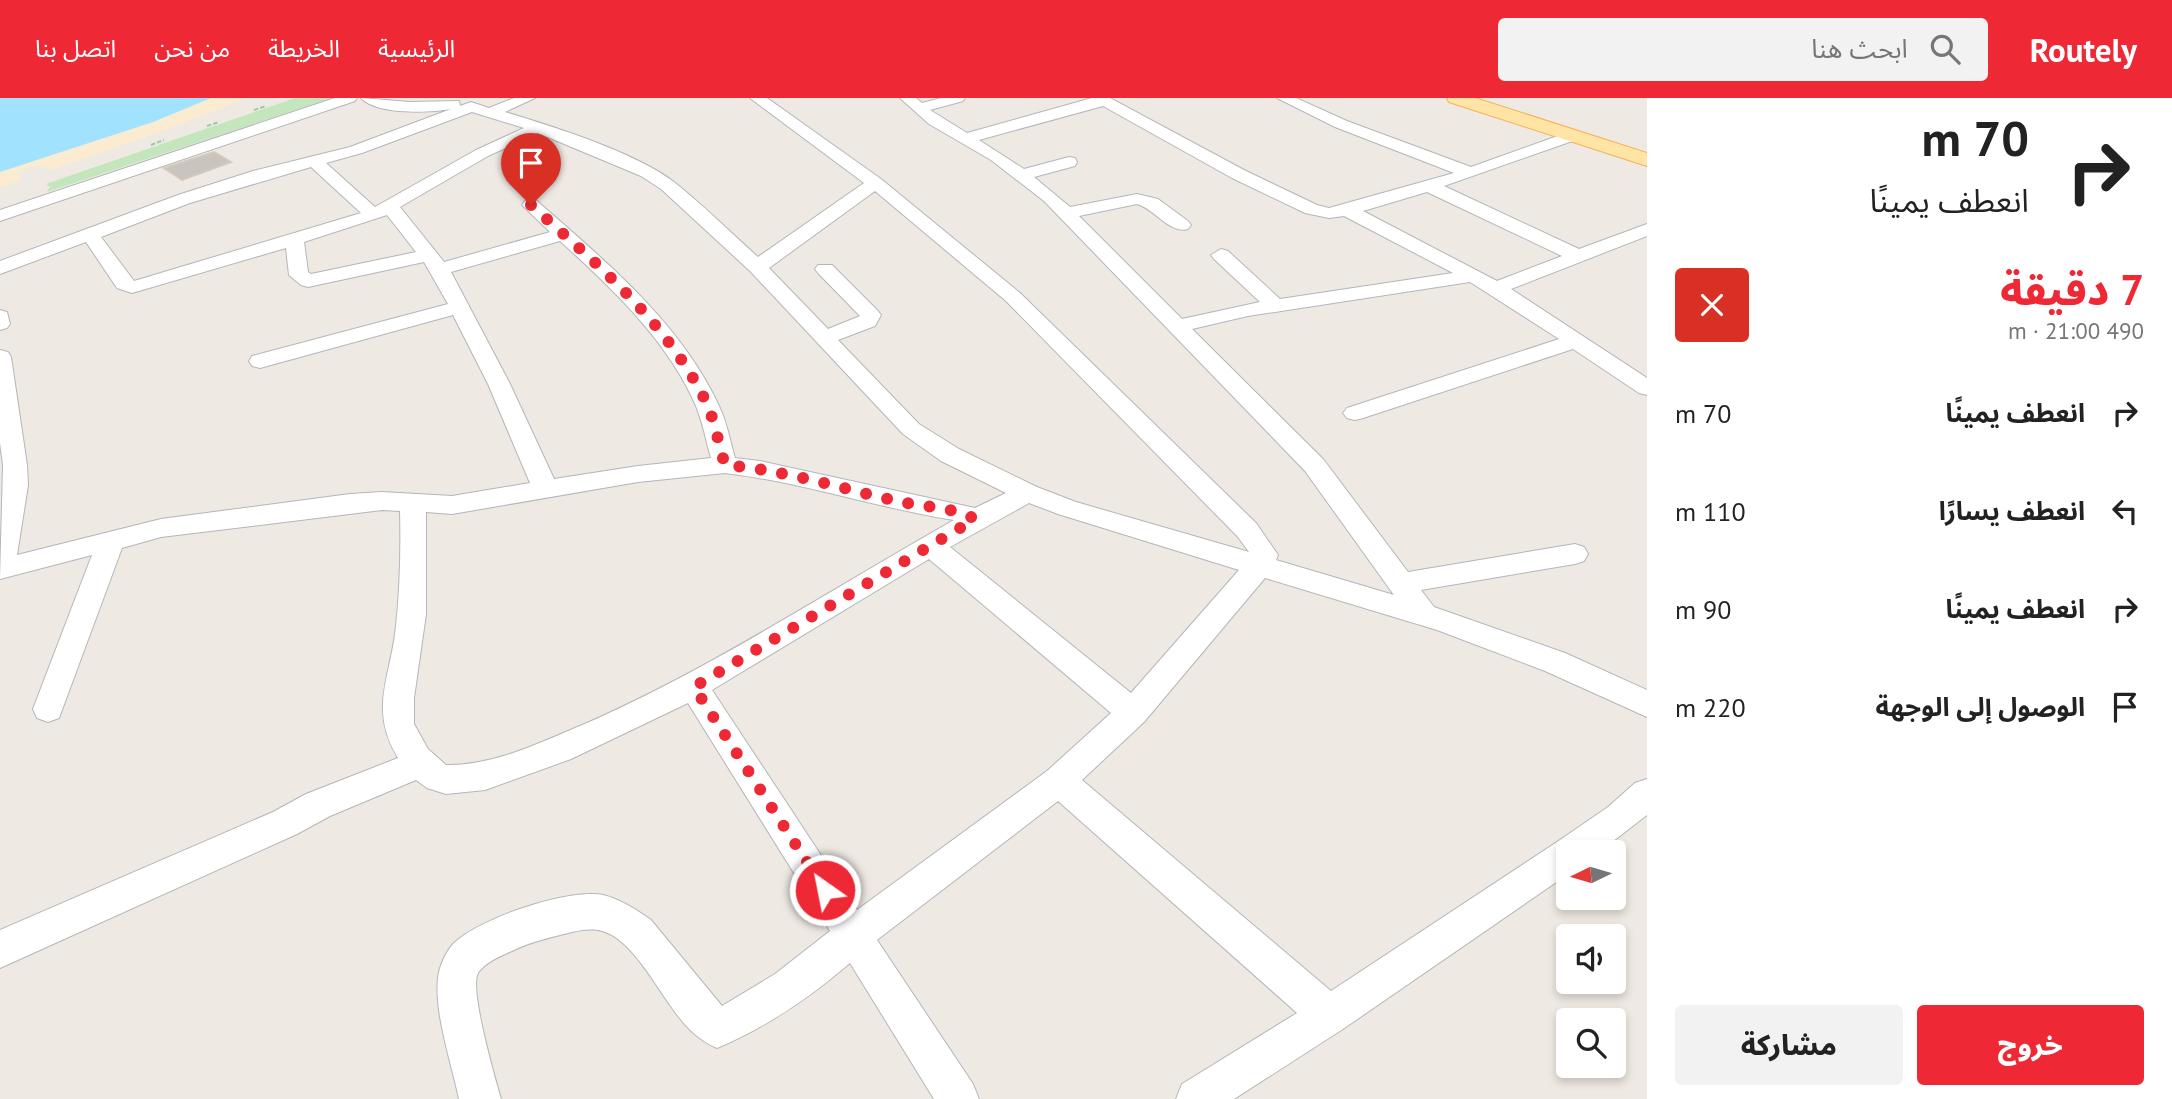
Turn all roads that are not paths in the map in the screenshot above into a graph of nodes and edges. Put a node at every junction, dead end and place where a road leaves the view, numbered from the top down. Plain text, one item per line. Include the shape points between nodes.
1 (350, 98) edge
2 (528, 98) edge
3 (757, 98) edge
4 (958, 98) edge
5 (1284, 98) edge
6 (1456, 98) edge
7 (1102, 99) edge
8 (373, 101) edge
9 (913, 103) edge
10 (331, 104) junction
11 (471, 104) edge
12 (538, 127) junction
13 (1572, 136) junction
14 (967, 138) junction
15 (1647, 160) edge
16 (316, 162) junction
17 (1069, 162) dead end
18 (141, 168) junction
19 (1471, 173) junction
20 (1021, 175) junction
21 (876, 183) junction
22 (1429, 186) junction
23 (184, 199) junction
24 (531, 205) dead end
25 (1348, 210) junction
26 (382, 211) junction
27 (1066, 213) junction
28 (0, 216) edge
29 (1182, 225) dead end
30 (1647, 230) edge
31 (564, 234) junction
32 (90, 235) junction
33 (294, 240) junction
34 (1221, 255) dead end
35 (1578, 256) junction
36 (435, 262) junction
37 (757, 267) junction
38 (0, 268) edge
39 (825, 269) dead end
40 (1472, 276) junction
41 (1496, 288) junction
42 (1276, 306) junction
43 (460, 307) junction
44 (0, 316) edge
45 (0, 324) edge
46 (1178, 326) junction
47 (824, 338) junction
48 (1576, 341) junction
49 (0, 357) edge
50 (260, 361) dead end
51 (1645, 383) edge
52 (1356, 413) dead end
53 (725, 465) junction
54 (7, 466) edge
55 (546, 490) junction
56 (1028, 493) junction
57 (413, 504) junction
58 (975, 519) junction
59 (112, 539) junction
60 (931, 546) junction
61 (1575, 554) dead end
62 (1261, 566) junction
63 (1, 569) edge
64 (1402, 583) junction
65 (1425, 616) junction
66 (694, 687) junction
67 (1647, 704) edge
68 (48, 709) dead end
69 (1133, 713) junction
70 (421, 763) junction
71 (1059, 781) junction
72 (1647, 794) edge
73 (1588, 840) edge
74 (1556, 862) edge
75 (855, 935) junction
76 (0, 949) edge
77 (1329, 1015) junction
78 (480, 1099) edge
79 (958, 1099) edge
80 (1197, 1099) edge

1 - 10 street
2 - 11 street
3 - 21 street
4 - 9 street
5 - 19 street
6 - 13 main road
7 - 14 street
7 - 25 street via 1311,209 1329,213
8 - 10 street
8 - 11 street via 439,107
9 - 14 street via 934,121
10 - 18 street
11 - 12 street
11 - 16 street
12 - 26 street via 482,153
12 - 37 street via 658,179
13 - 15 main road
13 - 19 street
14 - 20 street
16 - 23 street
16 - 26 street
17 - 20 street
18 - 23 street
18 - 28 street
19 - 22 street
20 - 27 street
21 - 37 street
21 - 62 street via 1013,297 1084,366 1257,541 1265,555
22 - 25 street
22 - 35 street
23 - 32 street
24 - 31 street
25 - 40 street
26 - 33 street
26 - 36 street
27 - 29 street via 1146,200
27 - 46 street
30 - 35 street
31 - 36 street
31 - 53 street via 617,283 674,349 707,405
32 - 33 street via 124,284 132,287
32 - 38 street
33 - 36 street via 299,275 308,281
34 - 42 street
35 - 41 street
36 - 43 street
37 - 47 street
39 - 47 street via 871,315 868,322
40 - 41 street
40 - 42 street
41 - 48 street
42 - 46 street
43 - 50 street
43 - 55 street
44 - 45 street
46 - 64 street via 1314,465
47 - 56 street via 911,429 950,455
48 - 51 street
48 - 52 street
49 - 54 street
53 - 55 street
53 - 58 street via 961,512
54 - 63 street via 15,485
55 - 57 street via 452,505
56 - 58 street
56 - 62 street
57 - 59 street via 350,503 161,528
57 - 70 street via 410,633 398,726
58 - 60 street
59 - 63 street
59 - 68 street
60 - 66 street
60 - 69 street
61 - 64 street
62 - 65 street
62 - 69 street
64 - 65 street
65 - 67 street via 1556,662
66 - 70 street via 542,757 492,773 439,778
66 - 75 street
69 - 71 street
70 - 76 street
71 - 75 street
71 - 77 street
72 - 73 street
74 - 77 street
75 - 78 street via 748,1013 717,1028 701,1016 662,958 624,922 602,913 568,915 495,939 466,957 457,980
75 - 79 street
77 - 80 street

